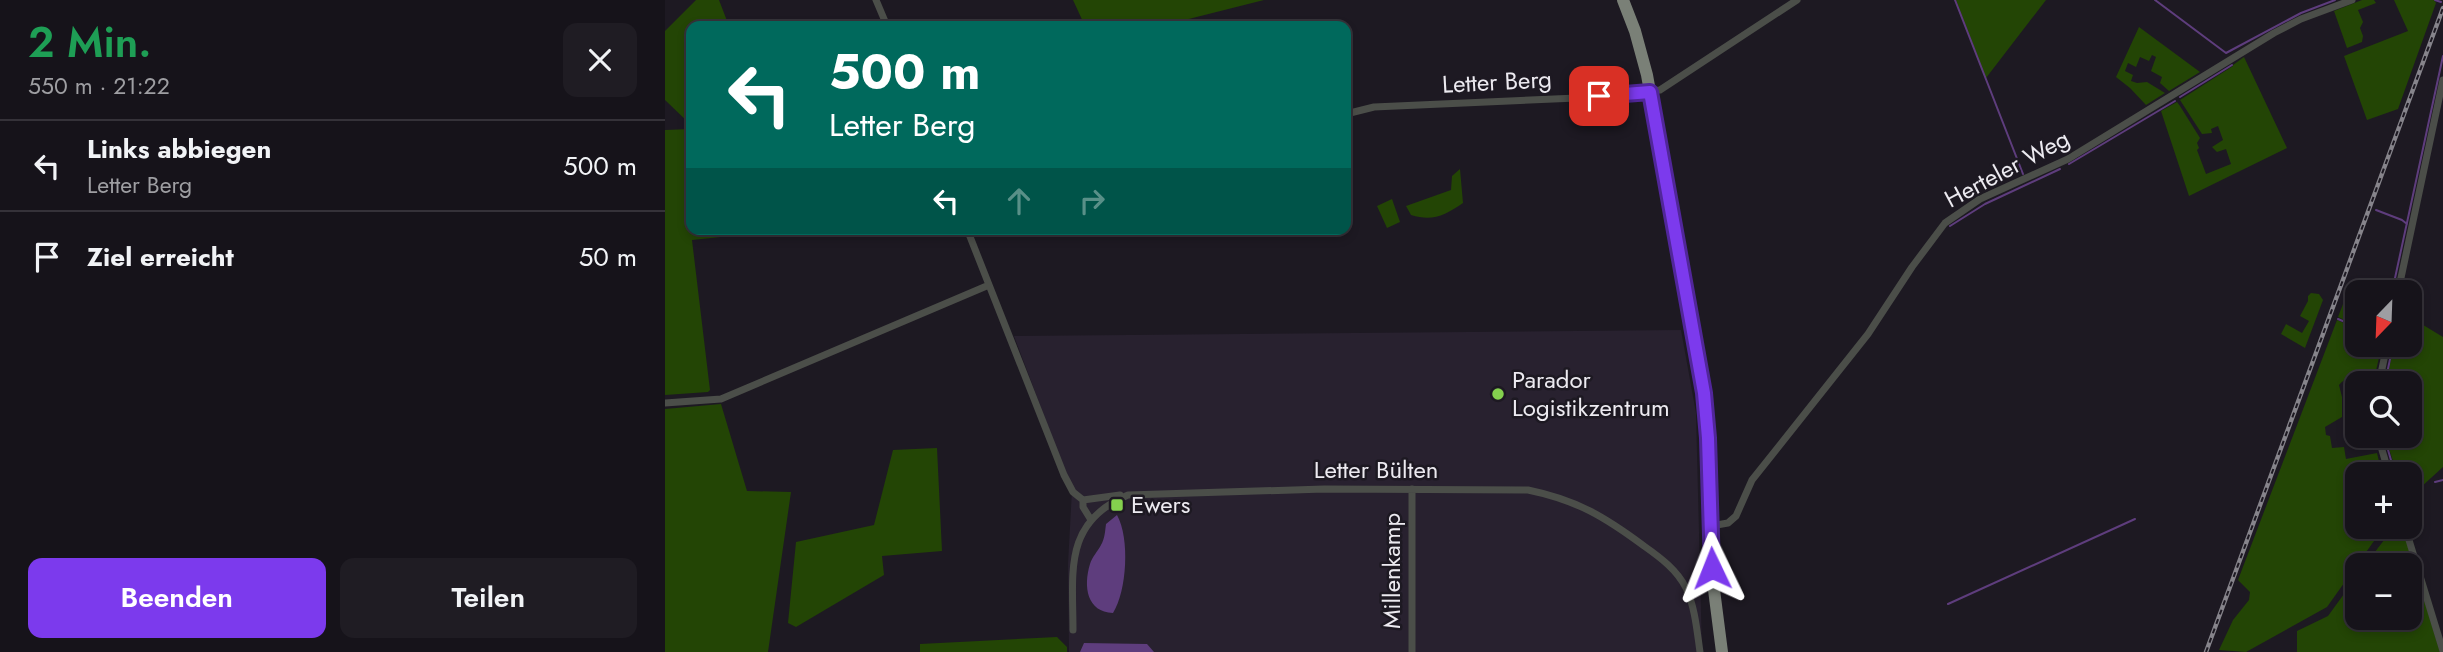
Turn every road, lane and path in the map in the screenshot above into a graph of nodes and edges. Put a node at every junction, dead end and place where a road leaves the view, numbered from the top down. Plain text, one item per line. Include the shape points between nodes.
1 (876, 0) edge
2 (1623, 0) edge
3 (1797, 0) edge
4 (2352, 0) edge
5 (885, 21) edge
6 (2443, 80) edge
7 (1650, 92) junction
8 (1351, 113) edge
9 (969, 235) edge
10 (2401, 280) edge
11 (989, 285) junction
12 (665, 403) edge
13 (1412, 489) junction
14 (1128, 495) junction
15 (1083, 500) junction
16 (1091, 520) junction
17 (1711, 526) junction
18 (2409, 539) edge
19 (1073, 630) dead end
20 (2443, 651) edge
21 (1412, 652) edge
22 (1700, 652) edge
23 (1722, 652) edge

1 - 5 street
2 - 7 main road
3 - 7 street via 1669,85
4 - 17 street, Herteler Weg via 2274,33 2068,159 1980,199 1945,223 1868,334 1752,480 1736,516 1728,523
6 - 10 street
7 - 8 street, Letter Berg via 1374,107
7 - 17 main road via 1701,367
9 - 11 street
11 - 12 street via 721,398
11 - 15 street via 1064,475
13 - 14 street, Letter Bülten
13 - 21 street, Millenkamp
13 - 22 street, Letter Bülten via 1528,490 1595,512 1679,576 1692,603
14 - 15 street
14 - 16 street, Letter Bülten via 1108,503
15 - 16 street
16 - 19 street, Letter Bülten via 1074,549
17 - 23 main road
18 - 20 street

